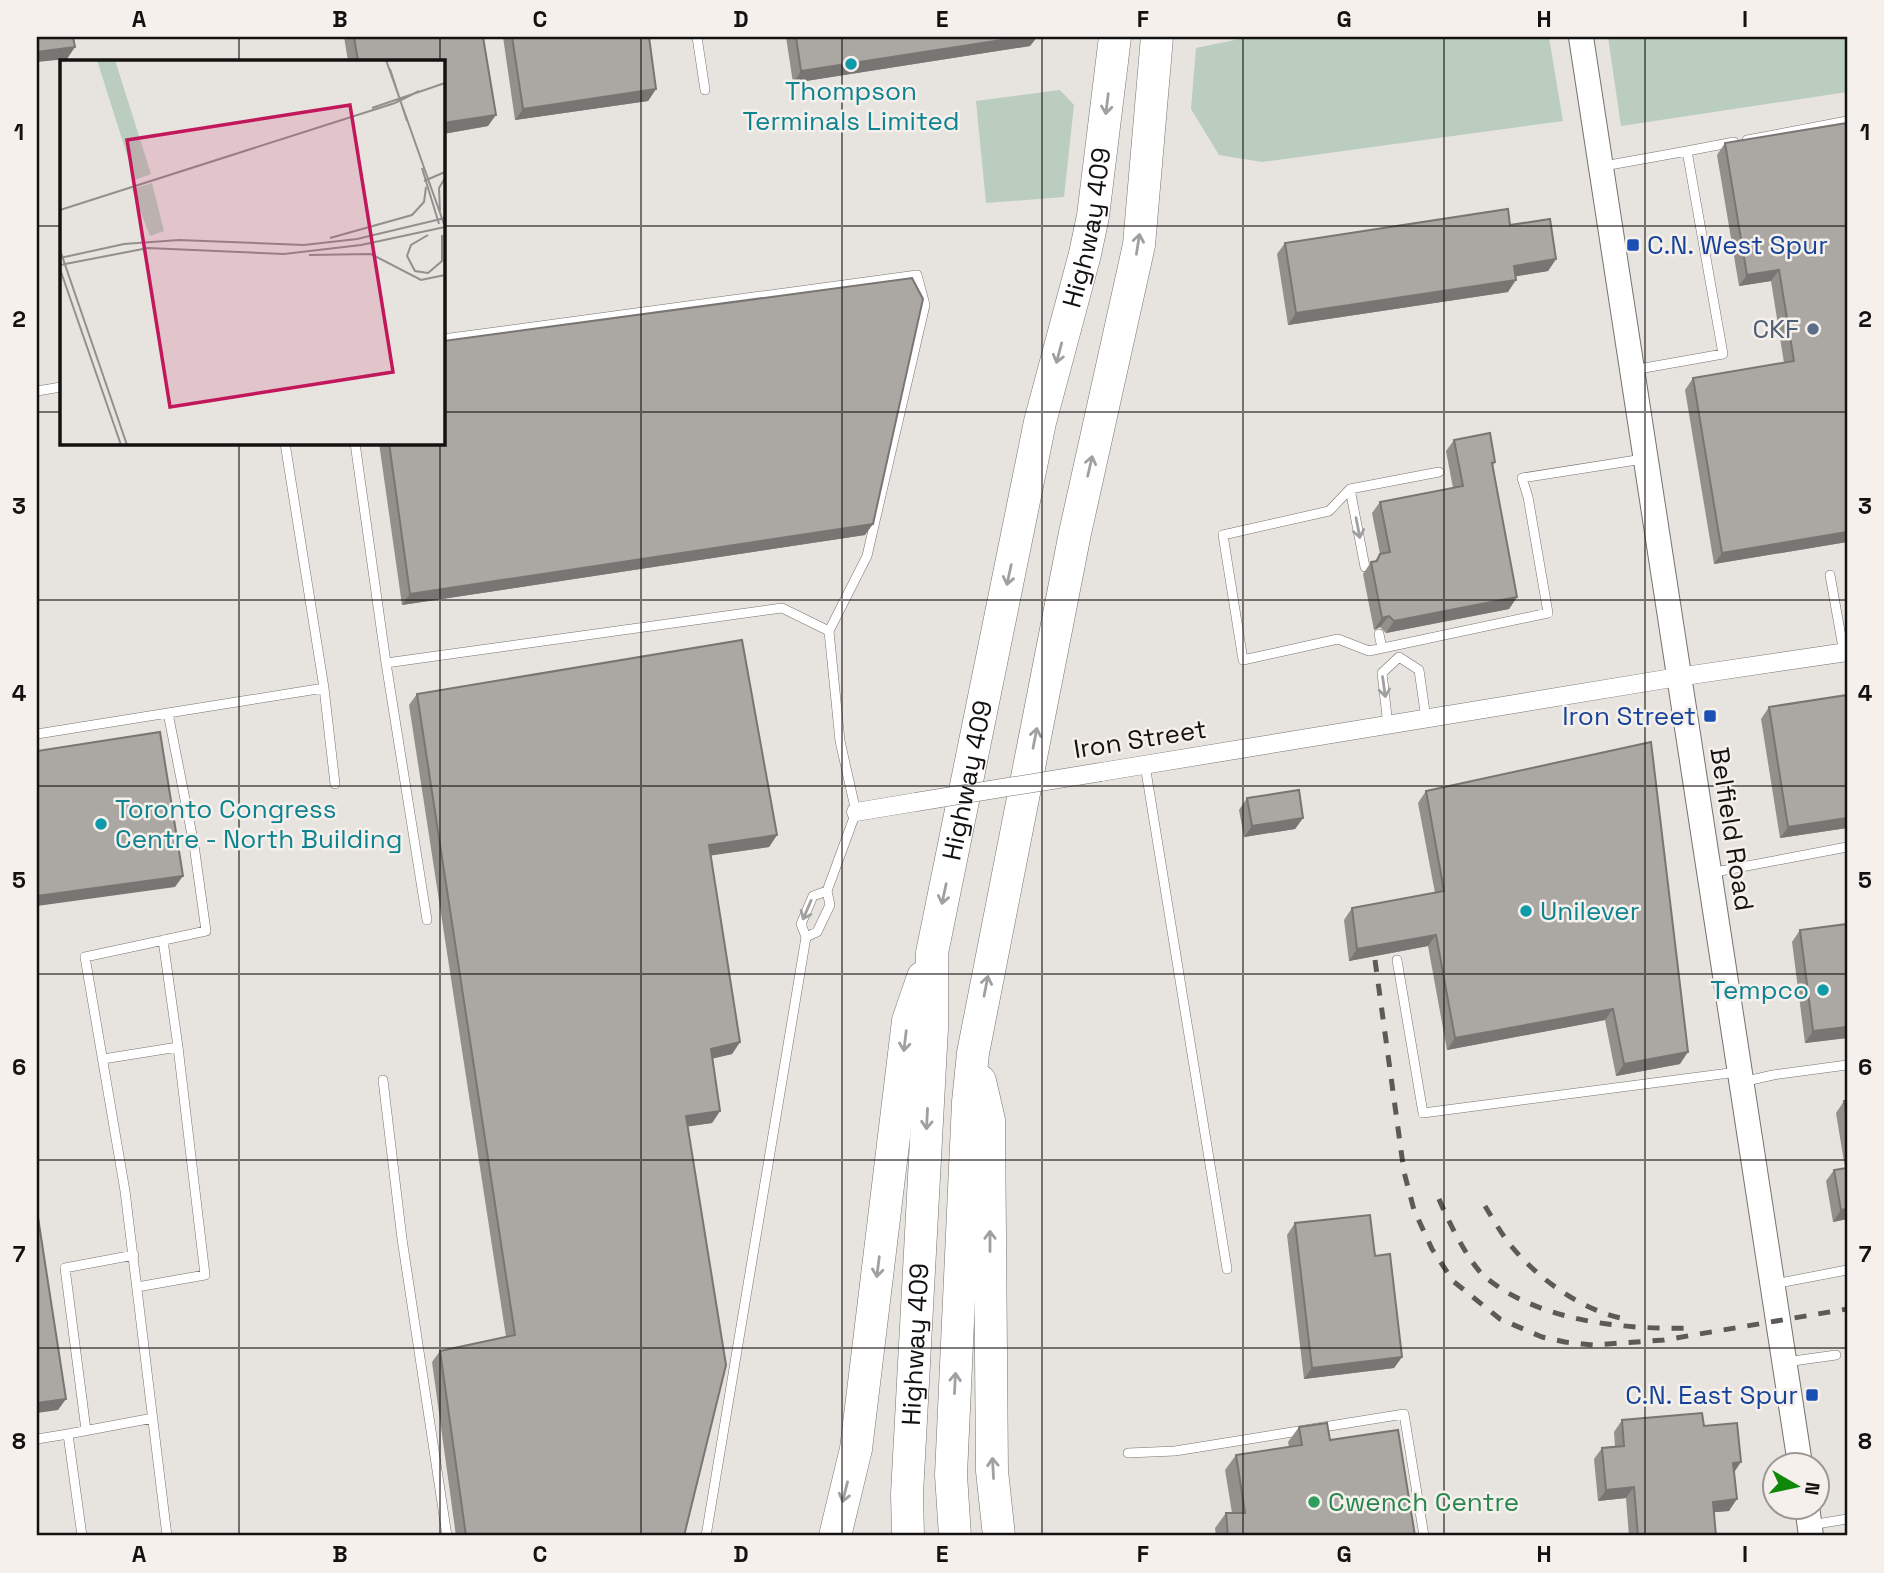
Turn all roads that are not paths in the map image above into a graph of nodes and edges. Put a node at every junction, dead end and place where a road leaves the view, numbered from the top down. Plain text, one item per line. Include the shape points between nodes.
1 (697, 37) edge
2 (1115, 37) edge
3 (1157, 37) edge
4 (1581, 37) edge
5 (705, 90) dead end
6 (1847, 121) edge
7 (1687, 151) junction
8 (1601, 167) junction
9 (444, 339) edge
10 (1631, 370) junction
11 (60, 387) edge
12 (37, 391) edge
13 (285, 444) edge
14 (355, 444) edge
15 (1645, 459) junction
16 (1439, 472) dead end
17 (1350, 489) junction
18 (1365, 567) dead end
19 (1830, 575) dead end
20 (829, 631) junction
21 (1379, 634) dead end
22 (1397, 645) junction
23 (1382, 648) junction
24 (1846, 652) edge
25 (1399, 657) junction
26 (386, 663) junction
27 (1678, 677) junction
28 (324, 688) junction
29 (168, 713) junction
30 (1426, 719) junction
31 (1388, 725) junction
32 (37, 734) edge
33 (1145, 765) junction
34 (335, 784) dead end
35 (856, 812) junction
36 (1847, 847) edge
37 (1708, 873) junction
38 (827, 891) junction
39 (427, 920) dead end
40 (806, 937) junction
41 (163, 940) junction
42 (932, 953) junction
43 (1397, 960) dead end
44 (178, 1047) junction
45 (973, 1053) junction
46 (103, 1059) junction
47 (1847, 1065) edge
48 (1740, 1077) junction
49 (383, 1080) dead end
50 (134, 1255) junction
51 (1227, 1269) dead end
52 (1847, 1270) edge
53 (1772, 1284) junction
54 (137, 1287) junction
55 (1836, 1355) dead end
56 (1784, 1362) junction
57 (153, 1418) junction
58 (86, 1430) junction
59 (68, 1434) junction
60 (37, 1439) edge
61 (1798, 1450) edge
62 (1129, 1453) dead end
63 (1847, 1519) edge
64 (1809, 1523) edge
65 (82, 1536) edge
66 (167, 1536) edge
67 (447, 1536) edge
68 (706, 1536) edge
69 (835, 1536) edge
70 (908, 1536) edge
71 (955, 1536) edge
72 (999, 1536) edge
73 (1424, 1536) edge

1 - 5 lane
2 -> 42 highway, Highway 409 via 1086,254 1040,422
45 -> 3 highway, Highway 409 via 1075,533 1139,245
4 - 8 main road, Belfield Road
6 - 7 lane
7 - 8 lane
7 - 10 lane via 1723,354
8 - 10 main road, Belfield Road
9 - 20 lane via 917,275 925,305 867,556
10 - 15 main road, Belfield Road
11 - 12 lane
13 - 28 lane
14 - 26 lane
15 - 22 lane via 1522,478 1548,613
15 - 27 main road, Belfield Road
16 - 17 lane
17 -> 18 lane
17 - 23 lane via 1329,511 1223,535 1243,660 1338,639 1369,650
19 - 24 lane
20 - 26 lane via 782,608
20 - 35 lane via 840,741
21 - 23 lane
22 - 23 lane
22 - 25 lane
24 - 27 street, Iron Street
25 - 30 lane via 1419,670
25 -> 31 lane via 1382,673
26 - 39 lane
27 - 30 street, Iron Street
27 - 37 main road, Belfield Road
28 - 29 lane
28 - 34 lane
29 - 32 lane
29 - 41 lane via 206,931
30 - 31 street, Iron Street
31 - 33 street, Iron Street
33 - 35 street, Iron Street, bridge
33 - 51 lane
35 - 38 lane
36 - 37 lane
37 - 48 main road, Belfield Road
38 - 40 lane via 830,905 817,932
38 -> 40 lane via 813,896 802,924
40 - 68 lane
41 - 44 lane
41 - 46 lane via 85,957
42 -> 69 highway via 908,1021 856,1449
42 -> 70 highway, Highway 409
43 - 48 lane via 1423,1113
44 - 46 lane
44 - 54 lane via 205,1275
71 -> 45 highway, Highway 409 via 951,1475
72 -> 45 highway via 992,1471 989,1120
46 - 50 lane
47 - 48 lane
48 - 53 main road, Belfield Road
49 - 67 lane
50 - 54 lane
50 - 58 lane via 65,1268
52 - 53 lane
53 - 56 main road, Belfield Road
54 - 57 lane
55 - 56 lane
56 - 61 main road, Belfield Road
57 - 58 lane
57 - 66 lane
58 - 59 lane
59 - 60 lane
59 - 65 lane
62 - 73 lane via 1175,1451 1405,1414
63 - 64 lane

